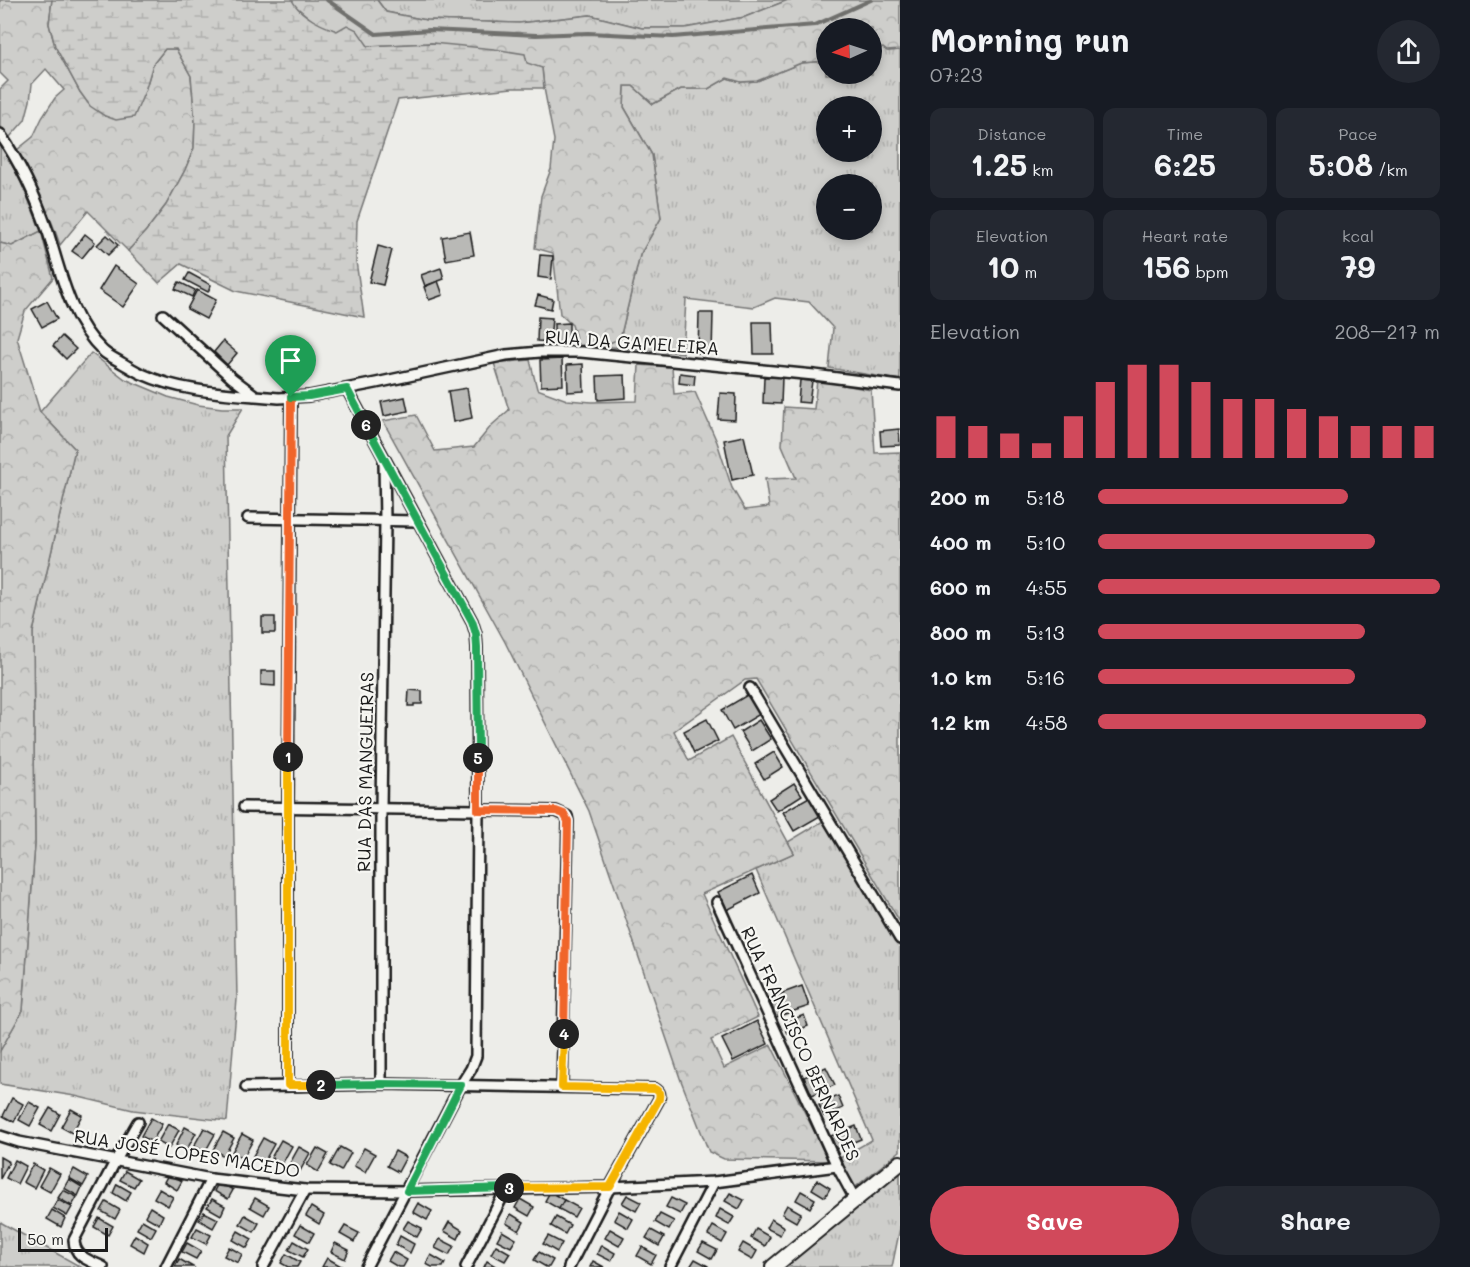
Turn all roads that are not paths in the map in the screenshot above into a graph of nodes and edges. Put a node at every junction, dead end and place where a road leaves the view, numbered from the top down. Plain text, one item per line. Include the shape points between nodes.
1 (0, 134) edge
2 (163, 315) dead end
3 (900, 386) edge
4 (347, 389) junction
5 (256, 396) junction
6 (291, 397) junction
7 (384, 460) junction
8 (248, 518) dead end
9 (289, 519) junction
10 (385, 520) junction
11 (417, 521) junction
12 (750, 688) dead end
13 (244, 807) dead end
14 (288, 808) junction
15 (381, 809) junction
16 (478, 810) junction
17 (717, 902) dead end
18 (900, 939) edge
19 (381, 1084) junction
20 (288, 1085) junction
21 (461, 1085) junction
22 (246, 1087) dead end
23 (562, 1087) junction
24 (138, 1122) dead end
25 (0, 1136) edge
26 (116, 1160) junction
27 (900, 1163) edge
28 (837, 1166) junction
29 (212, 1179) junction
30 (714, 1182) junction
31 (610, 1187) junction
32 (507, 1188) junction
33 (305, 1190) junction
34 (407, 1191) junction
35 (855, 1199) junction
36 (103, 1267) edge
37 (165, 1267) edge
38 (263, 1267) edge
39 (366, 1267) edge
40 (466, 1267) edge
41 (569, 1267) edge
42 (670, 1267) edge
43 (773, 1267) edge

1 - 5 street, RUA DA GAMELEIRA via 32,188 69,300 86,331 104,352 143,374 176,385
2 - 5 street
3 - 4 street, RUA DA GAMELEIRA via 562,351 506,355
4 - 6 street, RUA DA GAMELEIRA
4 - 7 street
5 - 6 street, RUA DA GAMELEIRA
6 - 9 street
7 - 10 street, RUA DAS MANGUEIRAS
7 - 11 street
8 - 9 street
9 - 10 street
9 - 14 street
10 - 11 street
10 - 15 street, RUA DAS MANGUEIRAS
11 - 16 street via 476,634
12 - 18 street
13 - 14 street
14 - 15 street
14 - 20 street
15 - 16 street
15 - 19 street, RUA DAS MANGUEIRAS
16 - 21 street via 476,1056
16 - 23 street via 556,811 568,821
17 - 28 street, RUA FRANCISCO BERNARDES
19 - 20 street
19 - 21 street
20 - 22 street
21 - 23 street
21 - 34 street
23 - 31 street via 655,1089 660,1094
24 - 26 street
25 - 26 street, RUA JOSÉ LOPES MACEDO
26 - 29 street, RUA JOSÉ LOPES MACEDO
26 - 36 street via 74,1240 80,1256
27 - 35 main road
28 - 30 street, RUA JOSÉ LOPES MACEDO
28 - 35 street, RUA FRANCISCO BERNARDES
29 - 33 street, RUA JOSÉ LOPES MACEDO
29 - 37 street
30 - 31 street, RUA JOSÉ LOPES MACEDO
30 - 42 street
31 - 32 street, RUA JOSÉ LOPES MACEDO
31 - 41 street
32 - 34 street, RUA JOSÉ LOPES MACEDO
32 - 40 street
33 - 34 street, RUA JOSÉ LOPES MACEDO
33 - 38 street
34 - 39 street
35 - 43 main road

